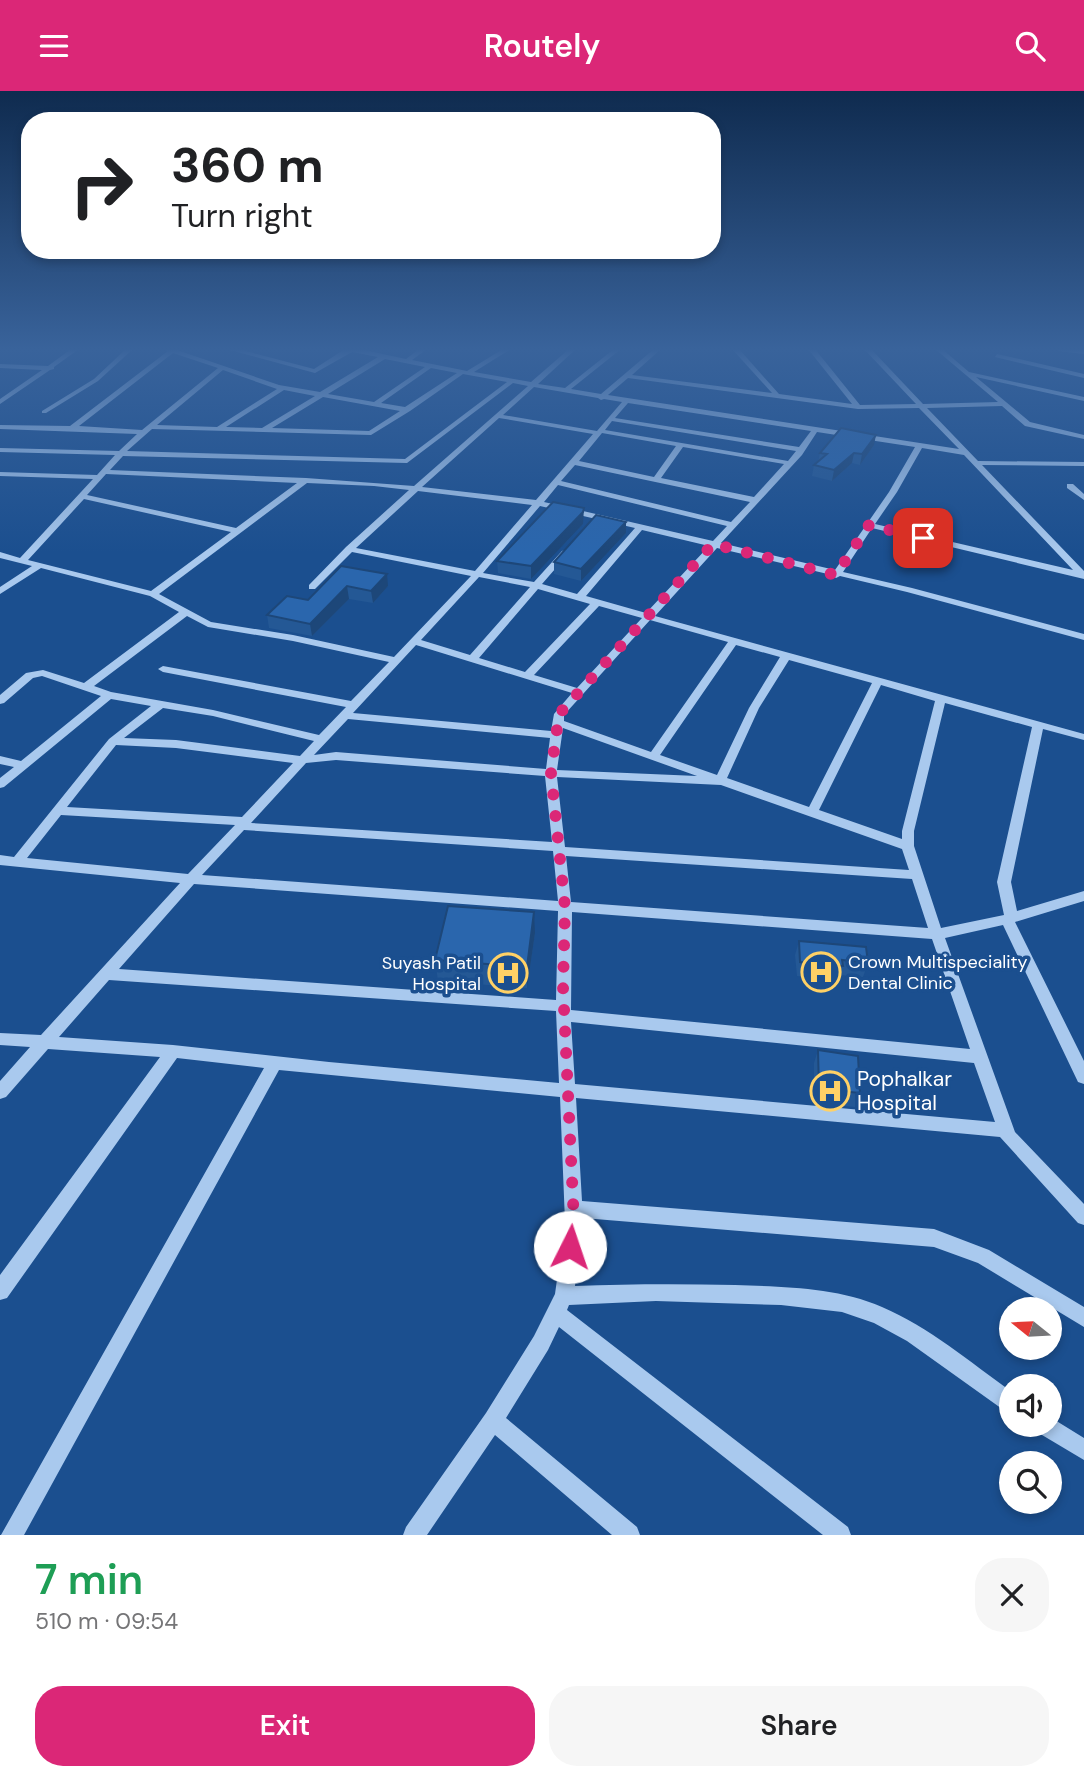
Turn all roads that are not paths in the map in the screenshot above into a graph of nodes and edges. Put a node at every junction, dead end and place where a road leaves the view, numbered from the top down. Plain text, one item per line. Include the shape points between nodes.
1 (87, 416) edge
2 (165, 416) edge
3 (237, 416) edge
4 (286, 416) edge
5 (398, 416) edge
6 (466, 416) edge
7 (499, 416) edge
8 (501, 416) edge
9 (613, 416) edge
10 (734, 416) edge
11 (933, 416) edge
12 (1019, 416) edge
13 (611, 419) junction
14 (0, 427) edge
15 (72, 428) junction
16 (816, 428) junction
17 (150, 429) junction
18 (217, 429) junction
19 (264, 430) junction
20 (600, 432) junction
21 (1084, 437) edge
22 (681, 445) junction
23 (920, 445) junction
24 (0, 450) edge
25 (801, 450) junction
26 (968, 453) junction
27 (120, 454) junction
28 (573, 462) junction
29 (789, 463) junction
30 (978, 463) junction
31 (1084, 464) edge
32 (0, 474) edge
33 (101, 474) junction
34 (306, 480) junction
35 (656, 480) junction
36 (556, 482) junction
37 (1070, 486) dead end
38 (419, 488) junction
39 (81, 496) junction
40 (1084, 498) edge
41 (754, 500) junction
42 (538, 503) junction
43 (597, 516) junction
44 (731, 525) junction
45 (869, 525) junction
46 (589, 526) edge
47 (641, 526) junction
48 (238, 531) junction
49 (713, 544) junction
50 (572, 546) edge
51 (349, 549) junction
52 (0, 555) edge
53 (23, 560) junction
54 (41, 564) junction
55 (478, 573) junction
56 (836, 575) junction
57 (1083, 576) edge
58 (538, 586) junction
59 (312, 587) dead end
60 (0, 591) edge
61 (153, 594) junction
62 (580, 597) junction
63 (597, 602) junction
64 (186, 612) junction
65 (648, 616) junction
66 (1084, 637) edge
67 (413, 641) junction
68 (734, 641) junction
69 (786, 656) junction
70 (472, 659) junction
71 (394, 660) junction
72 (163, 669) dead end
73 (527, 675) junction
74 (878, 681) junction
75 (86, 687) junction
76 (579, 692) junction
77 (109, 695) junction
78 (941, 699) junction
79 (0, 701) edge
80 (159, 705) junction
81 (354, 705) junction
82 (344, 715) junction
83 (1038, 725) junction
84 (557, 729) junction
85 (1084, 737) edge
86 (321, 739) junction
87 (113, 741) junction
88 (653, 757) junction
89 (0, 760) edge
90 (302, 760) junction
91 (22, 765) junction
92 (551, 773) junction
93 (720, 781) junction
94 (0, 784) edge
95 (59, 811) junction
96 (812, 813) junction
97 (242, 824) junction
98 (908, 846) junction
99 (559, 849) junction
100 (0, 860) edge
101 (17, 862) junction
102 (917, 875) junction
103 (191, 879) junction
104 (1084, 896) edge
105 (565, 907) junction
106 (1010, 919) junction
107 (937, 934) junction
108 (105, 974) junction
109 (564, 1010) junction
110 (0, 1039) edge
111 (44, 1040) junction
112 (173, 1051) junction
113 (980, 1057) junction
114 (275, 1063) junction
115 (1084, 1077) edge
116 (566, 1089) junction
117 (0, 1092) edge
118 (1006, 1130) junction
119 (573, 1209) junction
120 (1084, 1217) edge
121 (0, 1291) edge
122 (560, 1305) junction
123 (1084, 1318) edge
124 (999, 1395) edge
125 (493, 1420) junction
126 (1062, 1436) edge
127 (1084, 1450) edge
128 (12, 1535) edge
129 (414, 1535) edge
130 (629, 1535) edge
131 (840, 1535) edge

1 - 15 street
2 - 17 street
3 - 18 street
4 - 19 street
5 - 19 street via 371,433
6 - 27 street via 407,461
7 - 38 street
8 - 20 street
9 - 13 street
10 - 16 street
11 - 26 street
12 - 21 street via 1028,424
13 - 20 street
13 - 25 street
14 - 15 street
15 - 17 street
16 - 23 street
16 - 25 street
17 - 18 street
17 - 27 street
18 - 19 street
20 - 22 street
20 - 28 street
22 - 29 street
22 - 35 street
23 - 26 street
23 - 45 street
24 - 27 street
25 - 29 street
26 - 30 street
27 - 33 street
28 - 35 street
28 - 36 street
29 - 41 street
30 - 31 street
30 - 57 street
32 - 33 street
33 - 34 street
33 - 39 street
34 - 38 street
34 - 48 street
35 - 41 street
36 - 42 street
36 - 44 street
37 - 40 street
38 - 42 street
38 - 51 street
39 - 48 street
39 - 53 street
41 - 44 street
42 - 43 street
42 - 55 street
43 - 46 street
43 - 47 street
44 - 49 street
45 - 56 street
45 - 57 street
47 - 49 street
47 - 62 street
48 - 61 street
49 - 56 street
49 - 65 street
50 - 58 street
51 - 55 street
51 - 59 street
52 - 53 street
53 - 54 street
54 - 60 street
54 - 61 street
55 - 58 street
55 - 67 street
56 - 66 street
58 - 62 street
58 - 70 street
61 - 64 street
62 - 63 street
63 - 65 street
63 - 73 street
64 - 71 street via 208,624
64 - 75 street
65 - 68 street
65 - 76 street
67 - 70 street
67 - 71 street
68 - 69 street
68 - 88 street
69 - 74 street
69 - 93 street via 754,708
70 - 73 street
71 - 81 street
72 - 81 street
73 - 76 street
74 - 78 street
74 - 96 street
75 - 77 street
75 - 79 street via 37,672
76 - 84 street via 559,714
77 - 80 street
77 - 91 street
78 - 83 street
78 - 98 street via 918,785
80 - 86 street
80 - 87 street
81 - 82 street
82 - 84 street
82 - 86 street
83 - 85 street
83 - 106 street via 1004,883
84 - 88 street
84 - 92 street
86 - 90 street
87 - 90 street
87 - 95 street
88 - 93 street
89 - 91 street
90 - 92 street via 336,756
90 - 97 street
91 - 94 street
92 - 93 street
92 - 99 street
93 - 96 street
95 - 97 street
95 - 101 street
96 - 98 street
97 - 99 street
97 - 103 street
98 - 102 street
99 - 102 street
99 - 105 street
100 - 101 street
101 - 103 street
102 - 107 street
103 - 105 street
103 - 108 street
104 - 106 street
105 - 107 street
105 - 109 street
106 - 107 street
106 - 115 street
107 - 113 street
108 - 109 street
108 - 111 street
109 - 113 street
109 - 116 street
110 - 111 street
111 - 112 street
111 - 117 street
112 - 114 street
112 - 121 street
113 - 118 street
114 - 116 street
114 - 128 street
116 - 118 street
116 - 119 street
118 - 120 street
119 - 122 street
119 - 123 street via 934,1238 983,1256
122 - 124 street via 656,1292 842,1303 914,1334
122 - 125 street
122 - 131 street
125 - 129 street
125 - 130 street
126 - 127 street

